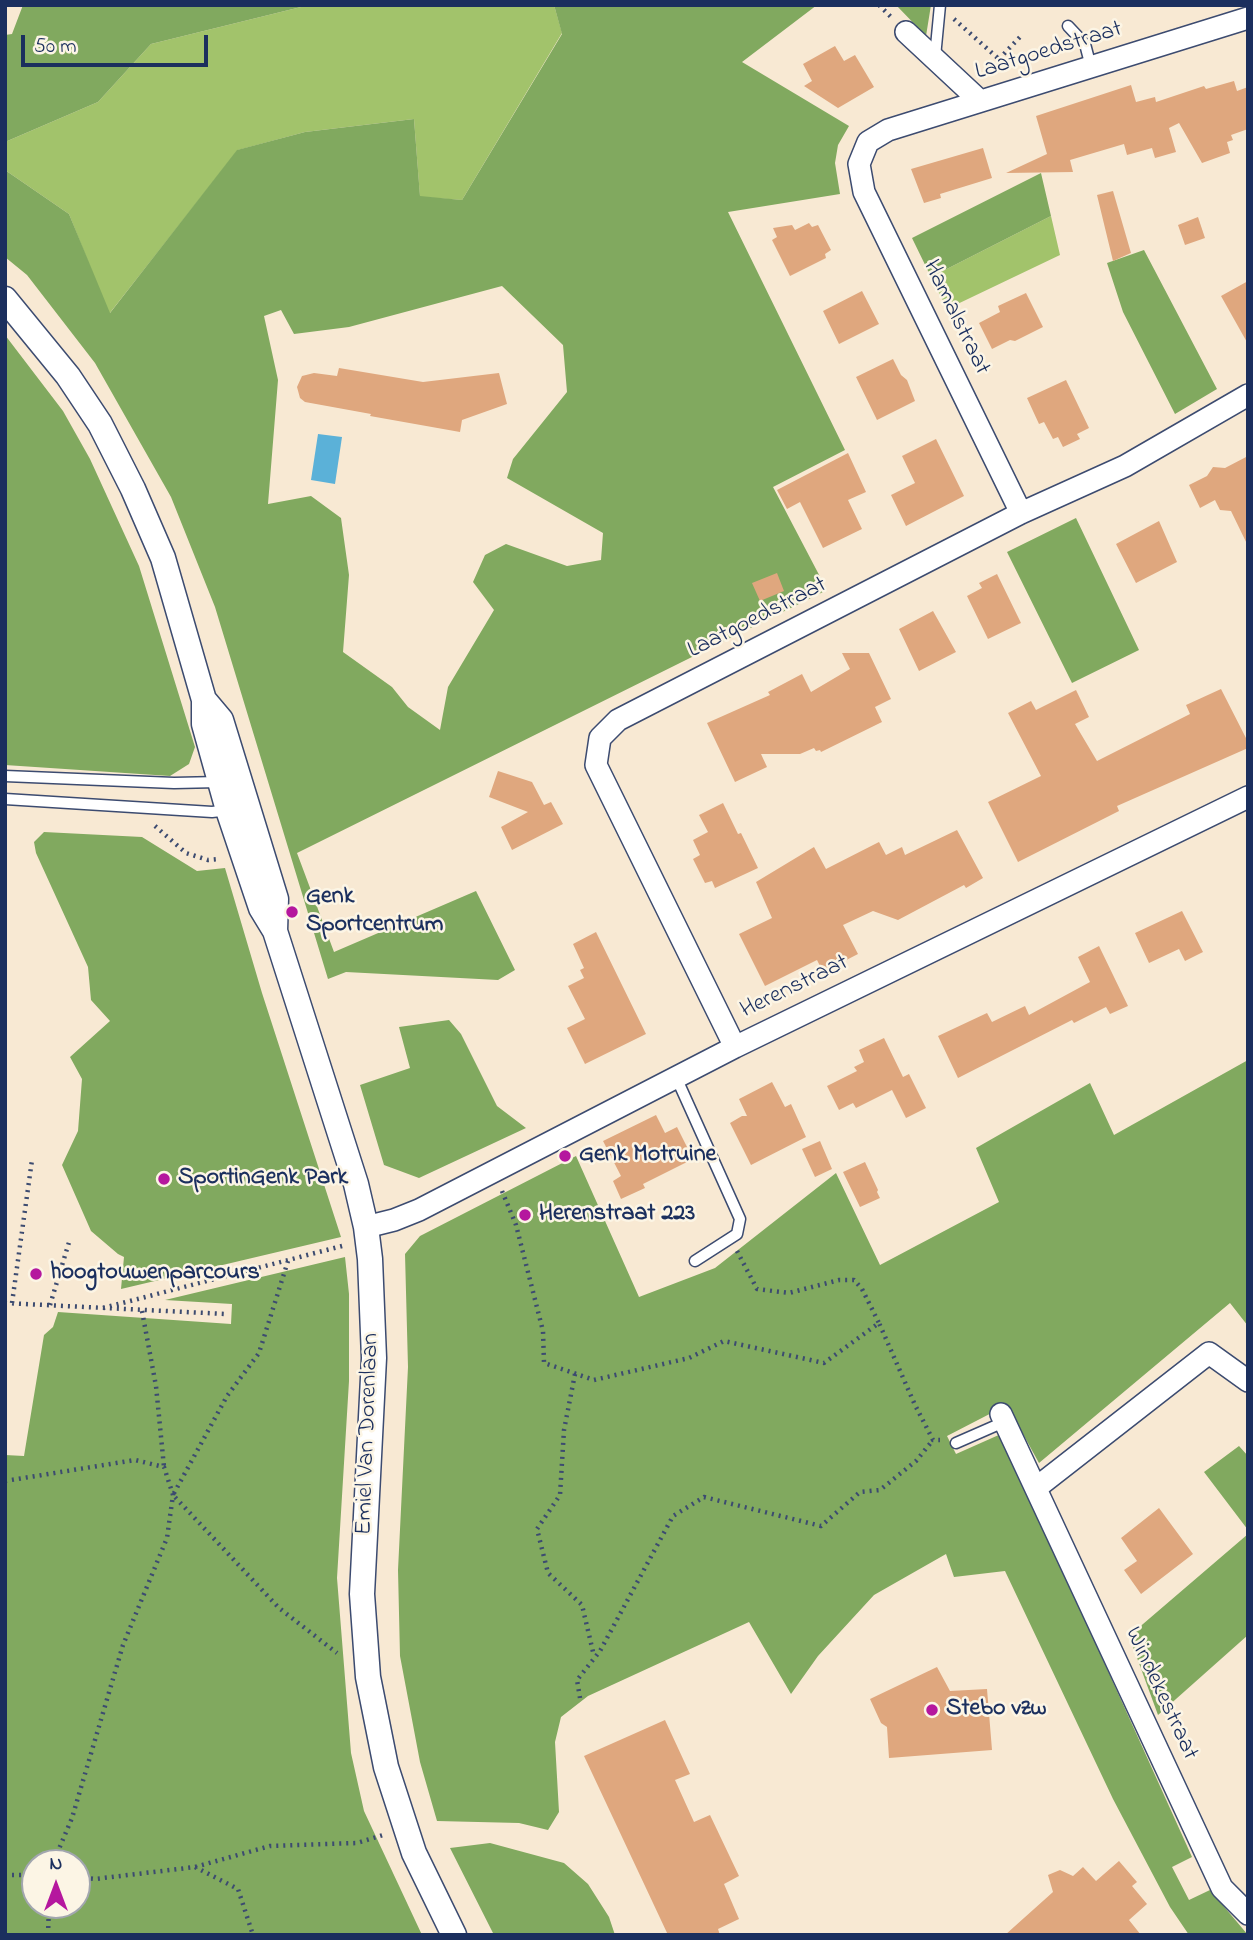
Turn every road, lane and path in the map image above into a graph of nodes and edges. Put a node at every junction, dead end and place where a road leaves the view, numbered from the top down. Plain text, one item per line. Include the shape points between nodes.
1 (940, 5) edge
2 (951, 16) dead end
3 (1248, 18) edge
4 (1068, 26) dead end
5 (906, 32) dead end
6 (1020, 37) dead end
7 (935, 57) junction
8 (999, 59) junction
9 (1091, 67) junction
10 (1014, 73) dead end
11 (980, 101) junction
12 (868, 142) joint
13 (5, 299) edge
14 (1248, 395) edge
15 (1021, 513) junction
16 (5, 776) edge
17 (229, 779) junction
18 (1248, 797) edge
19 (5, 799) edge
20 (237, 807) junction
21 (152, 824) dead end
22 (226, 858) dead end
23 (735, 1047) junction
24 (676, 1077) junction
25 (32, 1160) dead end
26 (493, 1171) junction
27 (366, 1227) junction
28 (730, 1238) junction
29 (70, 1239) dead end
30 (344, 1247) dead end
31 (288, 1261) junction
32 (695, 1261) dead end
33 (5, 1303) edge
34 (12, 1303) junction
35 (50, 1305) junction
36 (103, 1308) junction
37 (142, 1311) junction
38 (226, 1314) dead end
39 (879, 1323) junction
40 (575, 1374) junction
41 (1248, 1381) edge
42 (1003, 1418) joint
43 (933, 1440) junction
44 (956, 1443) joint
45 (164, 1467) junction
46 (5, 1481) edge
47 (1036, 1488) junction
48 (173, 1495) junction
49 (337, 1653) dead end
50 (594, 1657) junction
51 (580, 1698) dead end
52 (406, 1828) junction
53 (59, 1849) edge
54 (195, 1867) junction
55 (91, 1879) edge
56 (1248, 1914) edge
57 (253, 1935) edge
58 (454, 1935) edge

1 - 7 lane
2 - 8 path
3 - 9 street, Laatgoedstraat
4 - 9 lane via 1084,44
5 - 7 street
6 - 8 path
7 - 11 street
8 - 10 path
9 - 11 street, Laatgoedstraat
11 - 12 street, Laatgoedstraat via 888,130
12 - 15 street, Hamalstraat via 859,163 864,191
13 - 17 street, Emiel Van Dorenlaan via 68,376 100,424 133,489 163,558 204,700 221,720
14 - 15 street, Laatgoedstraat via 1125,466
15 - 23 street, Laatgoedstraat via 618,720 600,738 596,765
16 - 17 lane via 174,783
17 - 20 street, Emiel Van Dorenlaan
18 - 23 street, Herenstraat
19 - 20 lane via 212,811
20 - 27 street, Emiel Van Dorenlaan via 276,899 275,931
21 - 22 path via 186,853 208,860
23 - 24 street, Herenstraat
24 - 26 street, Herenstraat
24 - 28 lane via 740,1219 737,1234
25 - 34 path
26 - 27 street, Herenstraat via 419,1210
26 - 40 path via 516,1225 543,1331 544,1363
27 - 52 street, Emiel Van Dorenlaan via 374,1358 362,1594 368,1677 386,1767
28 - 32 lane
28 - 39 path via 757,1289 789,1293 854,1280
29 - 35 path
30 - 31 path
31 - 36 path
31 - 48 path via 259,1353 227,1396
33 - 34 path
34 - 35 path
35 - 36 path
36 - 37 path
37 - 38 path
37 - 45 path
39 - 40 path via 824,1363 724,1341 689,1358 594,1380
39 - 43 path
40 - 50 path via 564,1430 560,1495 537,1529 548,1573 582,1605
41 - 47 street via 1209,1353
42 - 44 lane
42 - 47 street, Windekestraat
43 - 44 path
43 - 50 path via 916,1461 880,1490 860,1492 821,1527 704,1497 673,1516
45 - 46 path via 135,1460
45 - 48 path
47 - 56 street, Windekestraat via 1222,1888
48 - 49 path via 279,1608
48 - 53 path via 167,1538 123,1645
50 - 51 path via 577,1680
52 - 54 path via 357,1843 270,1846
52 - 58 street, Emiel Van Dorenlaan
54 - 55 path
54 - 57 path via 238,1889

